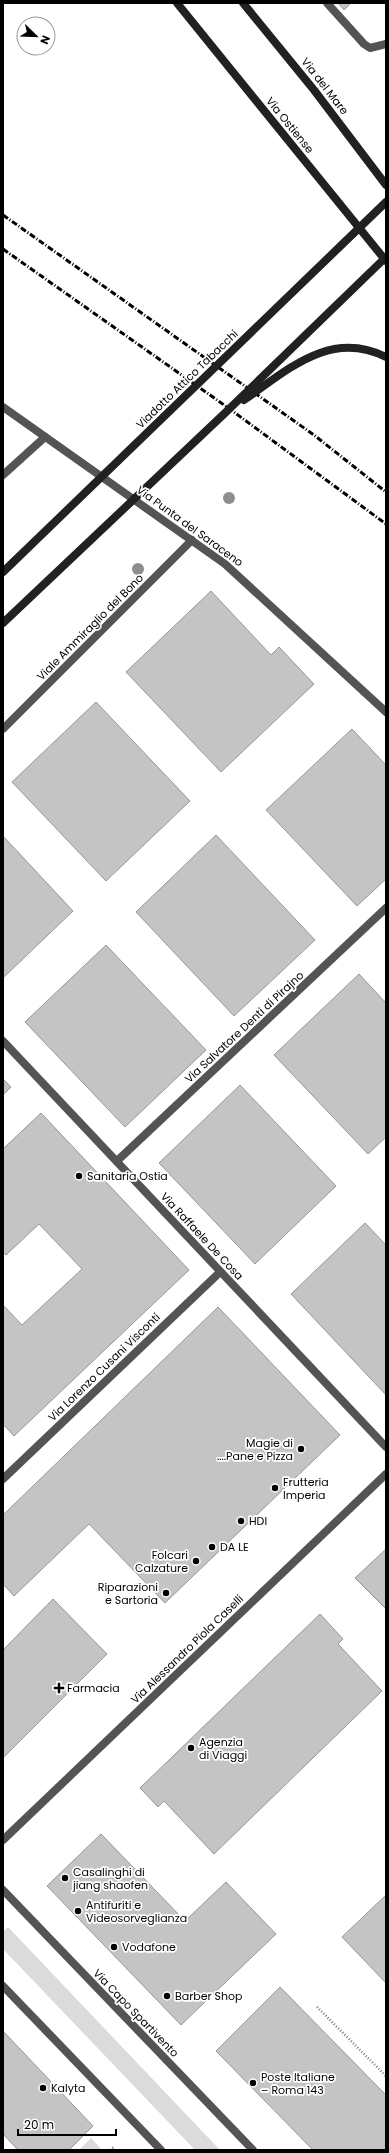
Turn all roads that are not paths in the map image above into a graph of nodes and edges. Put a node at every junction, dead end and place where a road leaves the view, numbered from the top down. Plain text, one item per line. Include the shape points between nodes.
1 (177, 3) edge
2 (243, 3) edge
3 (327, 3) edge
4 (386, 44) edge
5 (386, 185) edge
6 (386, 202) edge
7 (386, 257) edge
8 (386, 261) edge
9 (386, 356) edge
10 (3, 407) edge
11 (225, 413) junction
12 (45, 436) junction
13 (3, 475) edge
14 (192, 540) junction
15 (3, 572) edge
16 (3, 623) edge
17 (386, 712) edge
18 (3, 729) edge
19 (386, 908) edge
20 (3, 1041) edge
21 (118, 1161) junction
22 (220, 1272) junction
23 (386, 1447) edge
24 (386, 1474) edge
25 (3, 1479) edge
26 (3, 1840) edge
27 (3, 1890) edge
28 (3, 1986) edge
29 (161, 2150) edge
30 (253, 2150) edge

1 - 8 street, Via Ostiense
2 - 5 street, Via del Mare via 314,90
3 - 4 street via 364,44 370,48
6 - 15 street, Viadotto Attico Tabacchi, bridge
7 - 11 street, bridge
9 - 11 street, bridge via 358,347 346,346 325,350 296,365
10 - 12 street, Via Punta del Saraceno
11 - 16 street, bridge
12 - 13 street
12 - 14 street, Via Punta del Saraceno
14 - 17 street, Via Punta del Saraceno via 239,576
14 - 18 street, Viale Ammiraglio del Bono
19 - 21 street, Via Salvatore Denti di Pirajno
20 - 21 street, Via Raffaele De Cosa
21 - 22 street, Via Raffaele De Cosa
22 - 23 street, Via Raffaele De Cosa
22 - 25 street, Via Lorenzo Cusani Visconti
24 - 26 street, Via Alessandro Piola Caselli
27 - 30 street, Via Capo Spartivento
28 - 29 street

